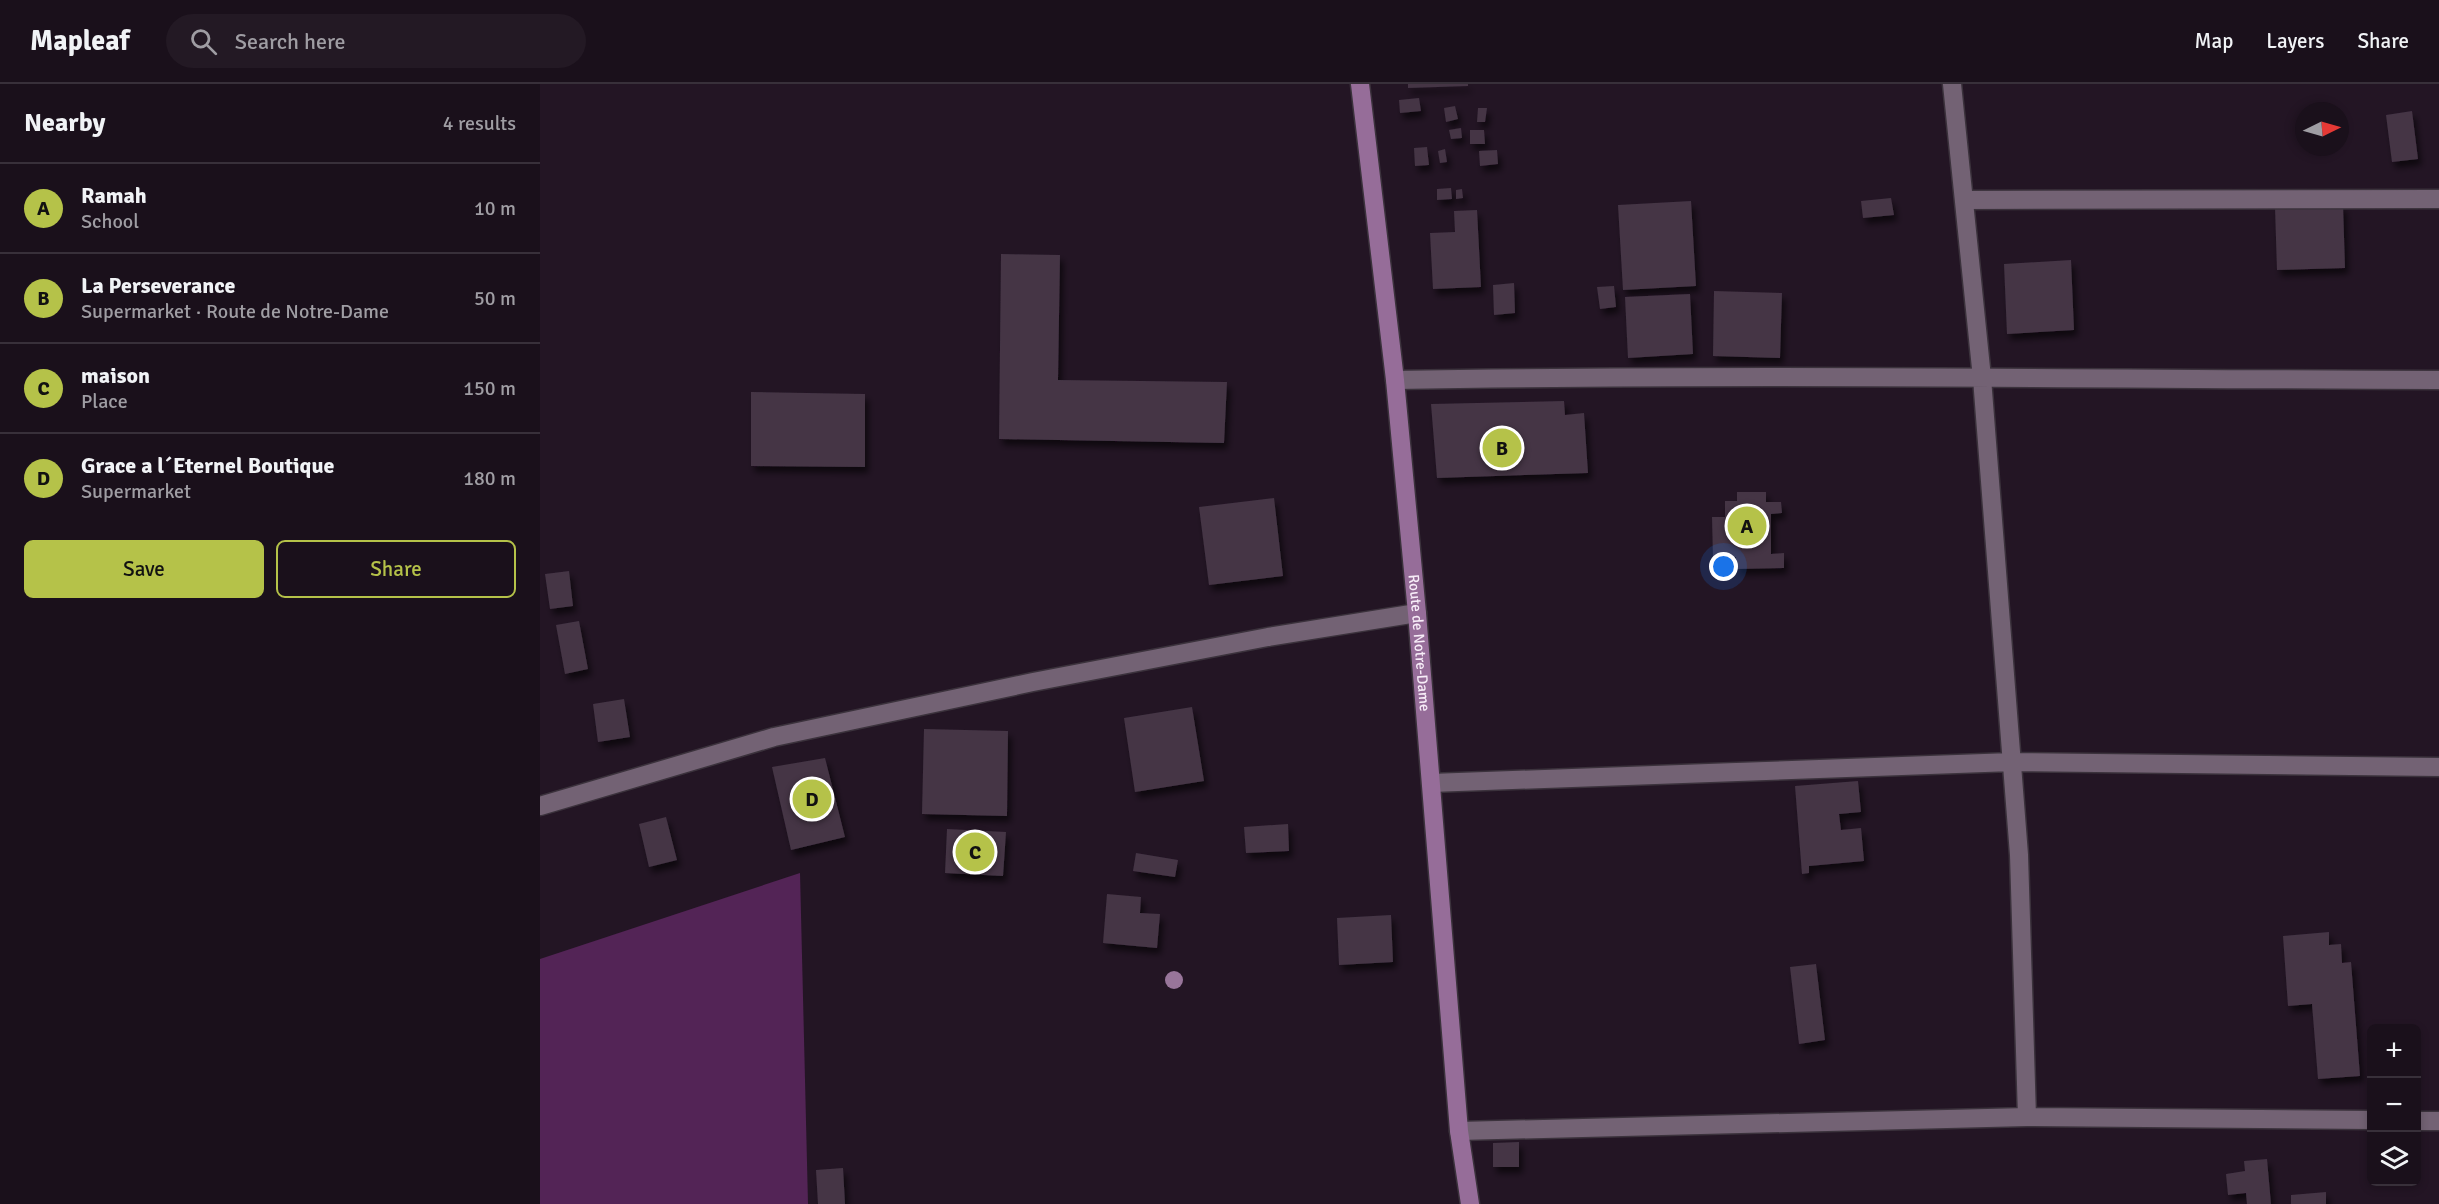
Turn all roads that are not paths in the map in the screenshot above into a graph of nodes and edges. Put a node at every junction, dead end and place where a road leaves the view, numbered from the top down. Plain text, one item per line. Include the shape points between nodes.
1 (1360, 84) edge
2 (1952, 84) edge
3 (1964, 200) junction
4 (2439, 200) edge
5 (1982, 378) junction
6 (1395, 380) junction
7 (2439, 380) edge
8 (1417, 613) junction
9 (2012, 762) junction
10 (2439, 767) edge
11 (1431, 783) junction
12 (540, 806) edge
13 (2027, 1117) junction
14 (2367, 1120) edge
15 (2421, 1120) edge
16 (2439, 1121) edge
17 (1459, 1131) junction
18 (1470, 1204) edge

1 - 6 street, Route de Notre-Dame
2 - 3 street
3 - 4 street
3 - 5 street
5 - 6 street via 1864,375
5 - 7 street
5 - 9 street
6 - 8 street, Route de Notre-Dame
8 - 11 street, Route de Notre-Dame
8 - 12 street via 1034,682 774,737
9 - 10 street
9 - 11 street
9 - 13 street via 2019,855
11 - 17 street, Route de Notre-Dame
13 - 14 street
13 - 17 street
15 - 16 street
17 - 18 street, Route de Notre-Dame

